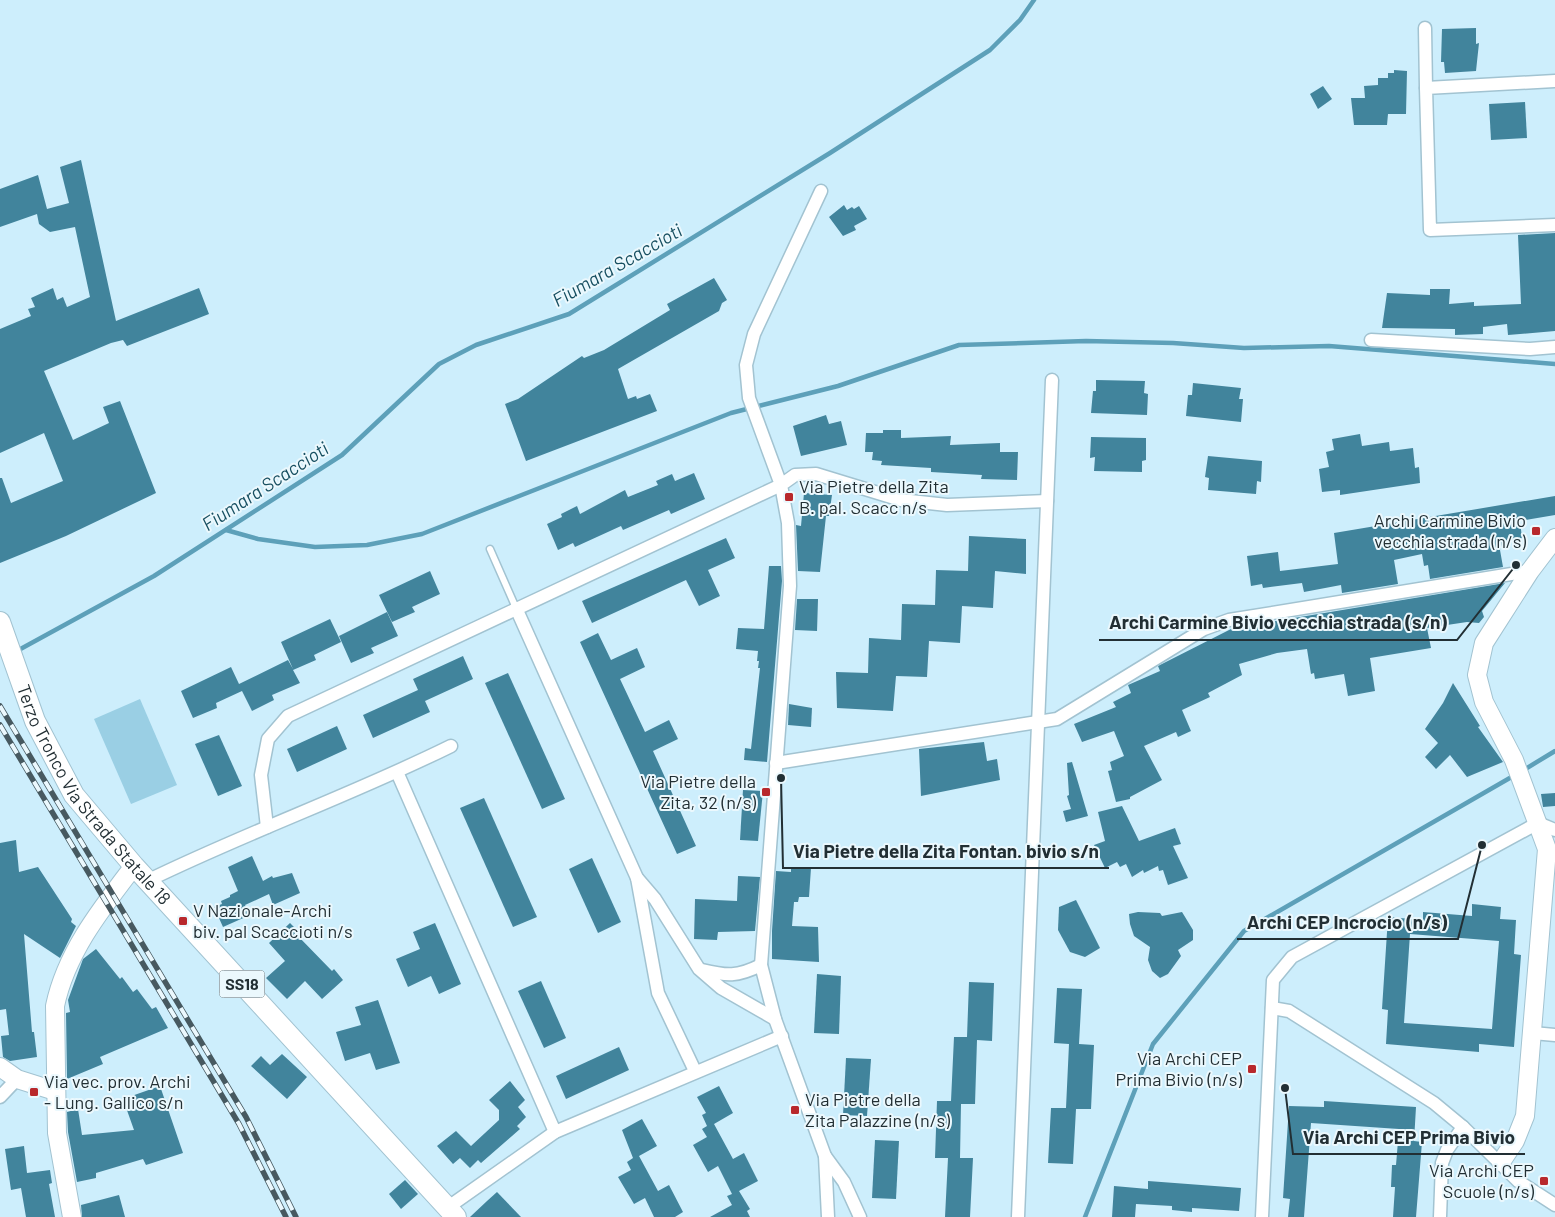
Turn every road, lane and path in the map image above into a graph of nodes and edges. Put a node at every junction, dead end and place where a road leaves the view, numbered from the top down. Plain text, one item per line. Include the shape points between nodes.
1 (1425, 28) dead end
2 (1555, 81) edge
3 (1426, 88) junction
4 (821, 190) dead end
5 (1555, 225) edge
6 (1371, 340) dead end
7 (1555, 347) edge
8 (1052, 380) dead end
9 (781, 485) junction
10 (1047, 501) junction
11 (1555, 538) edge
12 (490, 549) dead end
13 (1530, 571) junction
14 (516, 608) junction
15 (0, 622) edge
16 (1040, 723) junction
17 (451, 746) dead end
18 (776, 763) junction
19 (397, 772) junction
20 (1538, 823) junction
21 (267, 827) junction
22 (1555, 830) edge
23 (134, 866) junction
24 (637, 878) junction
25 (147, 881) junction
26 (762, 966) junction
27 (699, 969) junction
28 (1272, 1008) junction
29 (775, 1019) junction
30 (1534, 1033) junction
31 (1555, 1035) edge
32 (782, 1036) junction
33 (0, 1066) edge
34 (694, 1071) junction
35 (17, 1079) junction
36 (55, 1091) junction
37 (0, 1096) edge
38 (1463, 1128) junction
39 (554, 1132) junction
40 (825, 1156) junction
41 (1501, 1162) junction
42 (1555, 1205) edge
43 (452, 1212) edge
44 (72, 1217) edge
45 (828, 1217) edge
46 (860, 1217) edge
47 (1018, 1217) edge
48 (1262, 1217) edge
49 (1440, 1217) edge

1 - 3 street
2 - 3 street
3 - 5 street via 1430,230
4 - 9 street via 754,334 746,365 749,398
6 - 7 street via 1530,349
8 - 10 street
9 - 10 street via 795,476 816,474 901,500 947,505
9 - 14 street
9 - 18 street via 788,523 790,586
10 - 16 street
11 - 13 street
12 - 14 lane
13 - 16 street via 1229,620 1204,628 1057,719
13 - 20 street via 1484,643 1477,675 1484,702 1514,760
14 - 21 street via 288,716 268,739 261,775
14 - 24 street
15 - 23 main road, Terzo Tronco Via Strada Statale 18 / SS18 via 44,739 74,795
16 - 18 street
16 - 47 street
17 - 19 street
18 - 26 street
19 - 21 street
19 - 39 street
20 - 22 street
20 - 28 street via 1292,957 1273,980
20 - 30 street via 1547,849
21 - 25 street
23 - 25 main road, Terzo Tronco Via Strada Statale 18 / SS18
23 - 36 street via 101,909 67,966 59,986 55,1006
24 - 27 street via 655,899
24 - 34 street via 658,994
25 - 43 main road, Terzo Tronco Via Strada Statale 18 / SS18
26 - 27 street via 745,974 726,976
26 - 29 street
27 - 29 street via 721,988
28 - 38 street via 1289,1011 1434,1103
28 - 48 street
29 - 32 street
30 - 31 street
30 - 41 street via 1526,1116
32 - 34 street
32 - 40 street
33 - 35 street
34 - 39 street
35 - 36 street
35 - 37 street
36 - 44 street via 57,1133
38 - 41 street
38 - 49 street via 1442,1163
39 - 43 street
40 - 45 street
40 - 46 street via 844,1182
41 - 42 street via 1518,1181

